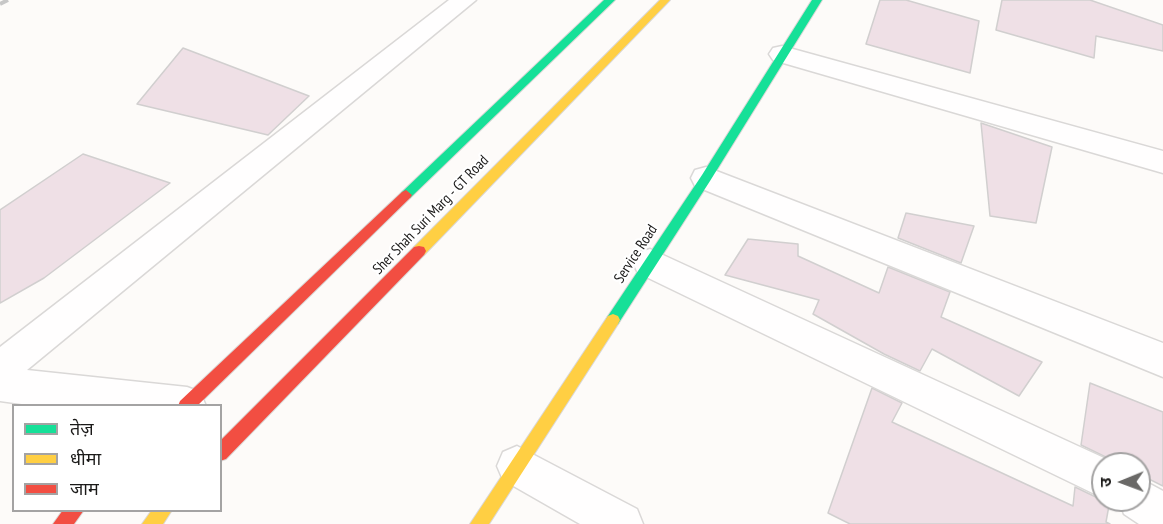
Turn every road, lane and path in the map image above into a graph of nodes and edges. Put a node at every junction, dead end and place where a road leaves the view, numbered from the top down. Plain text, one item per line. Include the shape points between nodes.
1 (464, 0) edge
2 (610, 0) edge
3 (665, 0) edge
4 (817, 0) edge
5 (782, 54) junction
6 (1163, 162) edge
7 (706, 178) junction
8 (650, 263) junction
9 (1163, 360) edge
10 (0, 369) edge
11 (0, 384) edge
12 (178, 404) edge
13 (188, 404) edge
14 (222, 451) edge
15 (517, 466) junction
16 (1091, 472) edge
17 (74, 512) edge
18 (162, 512) edge
19 (62, 524) edge
20 (151, 524) edge
21 (479, 524) edge
22 (622, 524) edge

1 - 10 street
2 - 13 main road, Sher Shah Suri Marg - GT Road
3 - 14 main road, Sher Shah Suri Marg - GT Road
4 - 5 main road, Service Road
5 - 6 street
5 - 7 main road, Service Road
7 - 8 main road, Service Road
7 - 9 street
8 - 15 main road, Service Road
8 - 16 street
11 - 12 street
15 - 21 main road, Service Road
15 - 22 street
17 - 19 main road
18 - 20 main road

